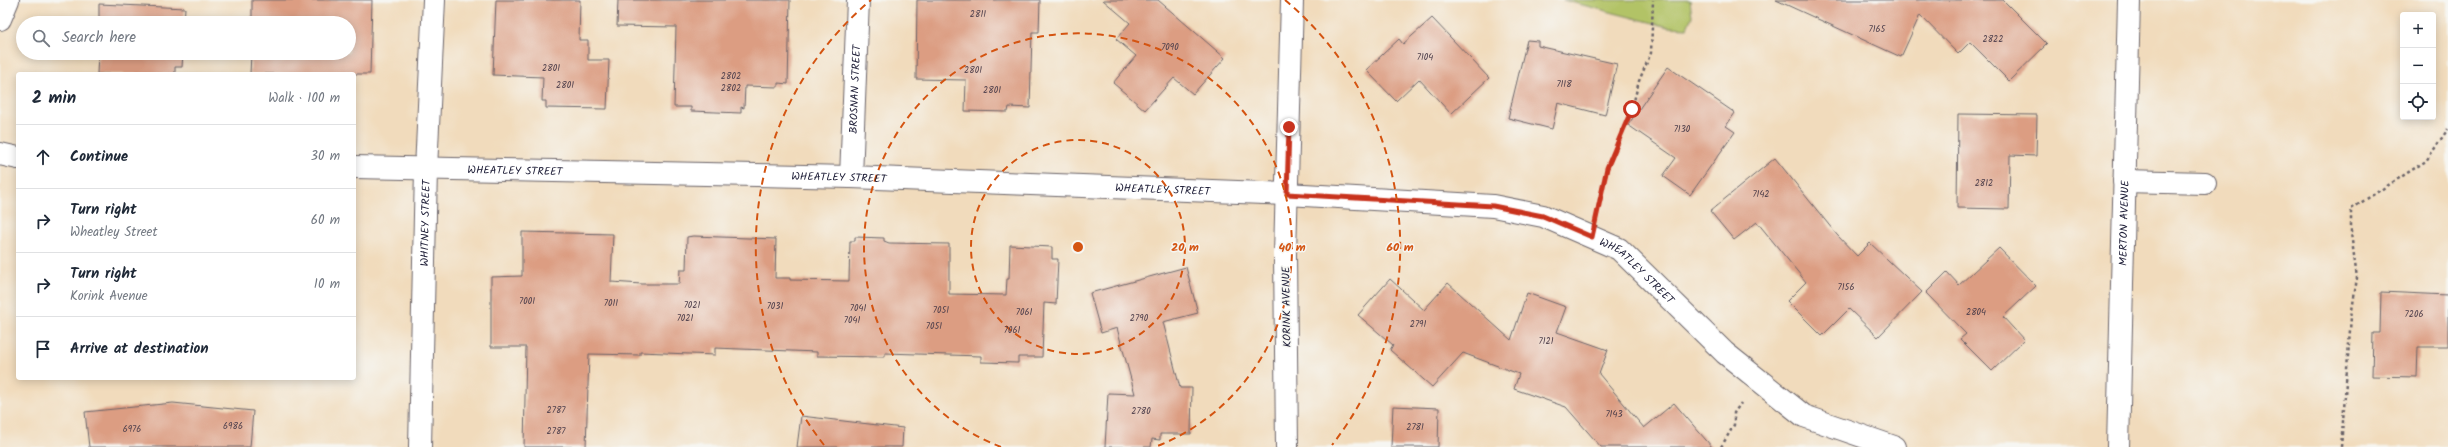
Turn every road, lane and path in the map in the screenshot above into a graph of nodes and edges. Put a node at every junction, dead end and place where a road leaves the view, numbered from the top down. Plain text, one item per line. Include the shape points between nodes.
1 (8, 0) edge
2 (434, 0) edge
3 (858, 0) edge
4 (1292, 0) edge
5 (1653, 0) edge
6 (2129, 0) edge
7 (0, 19) edge
8 (2448, 129) edge
9 (0, 154) edge
10 (16, 158) edge
11 (356, 167) edge
12 (426, 169) junction
13 (851, 177) junction
14 (2124, 181) junction
15 (2205, 183) dead end
16 (1287, 194) junction
17 (1592, 237) junction
18 (1758, 379) junction
19 (420, 447) edge
20 (1287, 447) edge
21 (1721, 447) edge
22 (1894, 447) edge
23 (2118, 447) edge
24 (2341, 447) edge

1 - 7 street
2 - 12 street, WHITNEY STREET
3 - 13 street, BROSNAN STREET
4 - 16 street, KORINK AVENUE
5 - 17 path via 1651,53 1632,109 1607,168
6 - 14 street, MERTON AVENUE
8 - 24 path via 2426,161 2352,209 2351,232 2357,278 2351,317
9 - 10 street
11 - 12 street, WHEATLEY STREET
12 - 13 street, WHEATLEY STREET
12 - 19 street, WHITNEY STREET
13 - 16 street, WHEATLEY STREET
14 - 15 street
14 - 23 street, MERTON AVENUE
16 - 17 street, WHEATLEY STREET via 1493,206 1543,216
16 - 20 street, KORINK AVENUE
17 - 18 street, WHEATLEY STREET via 1619,249 1725,353
18 - 21 path via 1734,413 1734,424
18 - 22 street, WHEATLEY STREET via 1804,416

